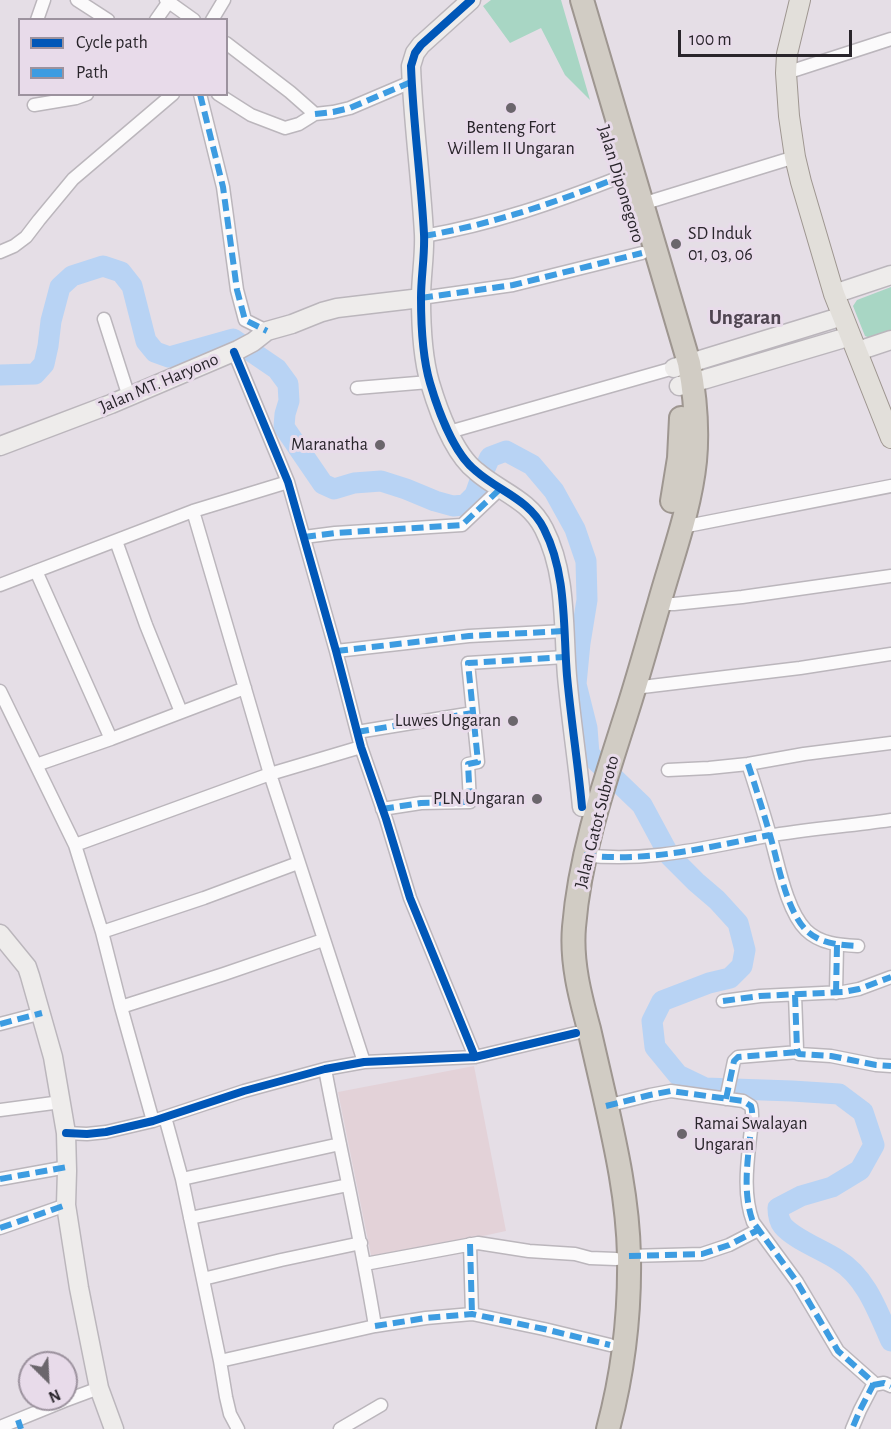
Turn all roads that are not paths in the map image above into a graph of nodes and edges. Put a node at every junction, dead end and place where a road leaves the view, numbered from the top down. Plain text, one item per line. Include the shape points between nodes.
1 (44, 0) edge
2 (76, 0) edge
3 (224, 0) edge
4 (471, 0) edge
5 (568, 0) edge
6 (582, 0) edge
7 (800, 0) edge
8 (168, 1) edge
9 (92, 15) edge
10 (38, 18) edge
11 (157, 18) edge
12 (191, 18) edge
13 (213, 18) edge
14 (891, 39) edge
15 (228, 45) edge
16 (786, 73) junction
17 (411, 82) junction
18 (82, 96) edge
19 (171, 96) edge
20 (200, 96) edge
21 (221, 96) edge
22 (34, 105) dead end
23 (315, 114) junction
24 (795, 157) junction
25 (620, 177) junction
26 (642, 204) junction
27 (424, 236) junction
28 (0, 252) edge
29 (642, 253) junction
30 (891, 275) edge
31 (834, 294) junction
32 (421, 298) junction
33 (843, 316) junction
34 (104, 319) dead end
35 (891, 340) edge
36 (760, 342) junction
37 (854, 343) junction
38 (248, 344) junction
39 (767, 361) junction
40 (684, 375) junction
41 (429, 382) junction
42 (357, 388) dead end
43 (129, 397) junction
44 (448, 432) junction
45 (891, 438) edge
46 (0, 446) edge
47 (288, 482) junction
48 (497, 485) junction
49 (891, 486) edge
50 (193, 512) junction
51 (682, 527) junction
52 (303, 537) junction
53 (116, 541) junction
54 (36, 571) junction
55 (891, 576) edge
56 (0, 585) edge
57 (659, 604) junction
58 (565, 631) junction
59 (336, 651) junction
60 (891, 654) edge
61 (565, 657) junction
62 (245, 688) junction
63 (634, 688) junction
64 (0, 691) edge
65 (181, 711) junction
66 (473, 713) junction
67 (357, 732) junction
68 (613, 735) junction
69 (111, 739) junction
70 (891, 743) edge
71 (361, 747) junction
72 (748, 764) junction
73 (36, 765) junction
74 (668, 770) dead end
75 (270, 774) junction
76 (582, 807) junction
77 (382, 808) junction
78 (891, 820) edge
79 (771, 836) junction
80 (75, 845) junction
81 (584, 855) junction
82 (298, 863) junction
83 (102, 932) junction
84 (0, 934) edge
85 (323, 940) junction
86 (837, 945) junction
87 (858, 946) dead end
88 (891, 977) edge
89 (836, 993) junction
90 (795, 994) junction
91 (723, 1001) dead end
92 (121, 1007) junction
93 (42, 1013) junction
94 (0, 1024) edge
95 (576, 1033) junction
96 (798, 1052) junction
97 (475, 1058) junction
98 (364, 1062) junction
99 (891, 1066) edge
100 (325, 1069) junction
101 (726, 1098) junction
102 (61, 1102) junction
103 (606, 1106) junction
104 (0, 1110) edge
105 (159, 1119) junction
106 (66, 1133) junction
107 (339, 1144) junction
108 (67, 1167) junction
109 (0, 1179) edge
110 (182, 1179) junction
111 (348, 1185) junction
112 (66, 1205) junction
113 (190, 1218) junction
114 (0, 1228) edge
115 (758, 1230) junction
116 (361, 1244) junction
117 (470, 1244) junction
118 (623, 1257) junction
119 (365, 1264) junction
120 (202, 1280) junction
121 (472, 1314) junction
122 (375, 1326) junction
123 (610, 1345) junction
124 (220, 1361) junction
125 (873, 1385) junction
126 (891, 1386) edge
127 (99, 1388) junction
128 (381, 1405) dead end
129 (19, 1425) edge
130 (0, 1427) edge
131 (114, 1429) edge
132 (238, 1429) edge
133 (340, 1429) edge
134 (591, 1429) edge
135 (608, 1429) edge
136 (852, 1429) edge

1 - 10 street
2 - 9 street
3 - 13 street
4 - 17 street via 415,53
5 - 25 highway, Jalan Diponegoro
6 - 26 highway, Jalan Diponegoro
7 - 16 main road
8 - 11 street
8 - 12 street
14 - 16 street
15 - 23 street
16 - 24 main road
17 - 23 street via 350,108
17 - 27 street
18 - 22 street
19 - 28 street via 73,179 26,237
20 - 38 street via 223,187
21 - 23 street via 251,115 282,127 299,124
24 - 26 street
24 - 31 main road
25 - 27 street via 505,218
25 - 29 highway, Jalan Diponegoro
26 - 40 highway, Jalan Diponegoro
27 - 32 street
29 - 32 street via 513,285
29 - 40 highway, Jalan Diponegoro
30 - 31 street
31 - 33 main road
32 - 38 street, Jalan MT. Haryono via 337,308
32 - 41 street
33 - 36 street
33 - 37 main road
34 - 43 street
35 - 37 street
36 - 39 street
36 - 40 street
37 - 39 street
37 - 45 main road
38 - 43 street, Jalan MT. Haryono
38 - 47 street
39 - 40 street
40 - 44 street
40 - 51 highway, Jalan Gatot Subroto via 696,429 695,461
40 - 68 highway, Jalan Gatot Subroto via 679,458 668,525
41 - 42 street
41 - 44 street
43 - 46 street, Jalan MT. Haryono
44 - 48 street via 474,471
47 - 50 street
47 - 52 street
48 - 52 street via 462,525
48 - 58 street via 521,501 545,529 561,586
49 - 51 street
50 - 53 street
50 - 62 street
51 - 57 highway, Jalan Gatot Subroto
52 - 59 street
53 - 54 street
53 - 65 street
54 - 56 street
54 - 69 street
55 - 57 street
57 - 63 highway, Jalan Gatot Subroto
58 - 59 street via 469,636
58 - 61 street
59 - 67 street
60 - 63 street
61 - 66 street via 468,663
61 - 76 street
62 - 65 street
62 - 75 street
63 - 68 highway, Jalan Gatot Subroto
64 - 73 street
65 - 69 street
66 - 67 street
66 - 77 street via 478,762 468,764 470,802
67 - 71 street
68 - 76 highway, Jalan Gatot Subroto
68 - 81 highway, Jalan Gatot Subroto
69 - 73 street
70 - 72 street
71 - 75 street
71 - 77 street
72 - 74 street
72 - 79 street
73 - 80 street
75 - 80 street
75 - 82 street
76 - 95 highway, Jalan Gatot Subroto via 569,862 561,931
77 - 97 street via 410,898
78 - 79 street
79 - 81 street via 663,855
79 - 86 street via 783,883 799,921 814,936
80 - 83 street
81 - 103 highway, Jalan Gatot Subroto via 576,909 575,957 579,991
82 - 83 street
82 - 85 street
83 - 92 street
84 - 93 street via 27,967
85 - 92 street
85 - 98 street
86 - 87 street
86 - 89 street
88 - 89 street
89 - 90 street
90 - 91 street
90 - 96 street
92 - 105 street
93 - 94 street
93 - 102 street
95 - 97 street
95 - 118 highway, Jalan Gatot Subroto
96 - 99 street
96 - 101 street via 738,1057
97 - 98 street
98 - 100 street
100 - 105 street
100 - 107 street
101 - 103 street via 671,1091
101 - 115 street via 743,1101 752,1109 747,1187 750,1213
102 - 104 street
102 - 106 street
103 - 118 highway, Jalan Gatot Subroto via 622,1185
105 - 106 street via 105,1132
105 - 110 street
106 - 108 street
107 - 110 street
107 - 111 street
108 - 109 street
108 - 112 street
110 - 113 street
111 - 113 street
111 - 116 street
112 - 114 street
112 - 127 street
113 - 120 street
115 - 118 street via 702,1254
115 - 125 street via 797,1282 838,1351
116 - 119 street
116 - 120 street
117 - 118 street via 598,1258
117 - 119 street
117 - 121 street
118 - 123 highway, Jalan Gatot Subroto
118 - 135 highway, Jalan Gatot Subroto via 627,1321
119 - 122 street
120 - 124 street
121 - 122 street
121 - 123 street
122 - 124 street
123 - 134 highway, Jalan Gatot Subroto
124 - 132 street via 230,1414
125 - 126 street
125 - 136 street
127 - 129 street
127 - 131 street
128 - 133 street
129 - 130 street

